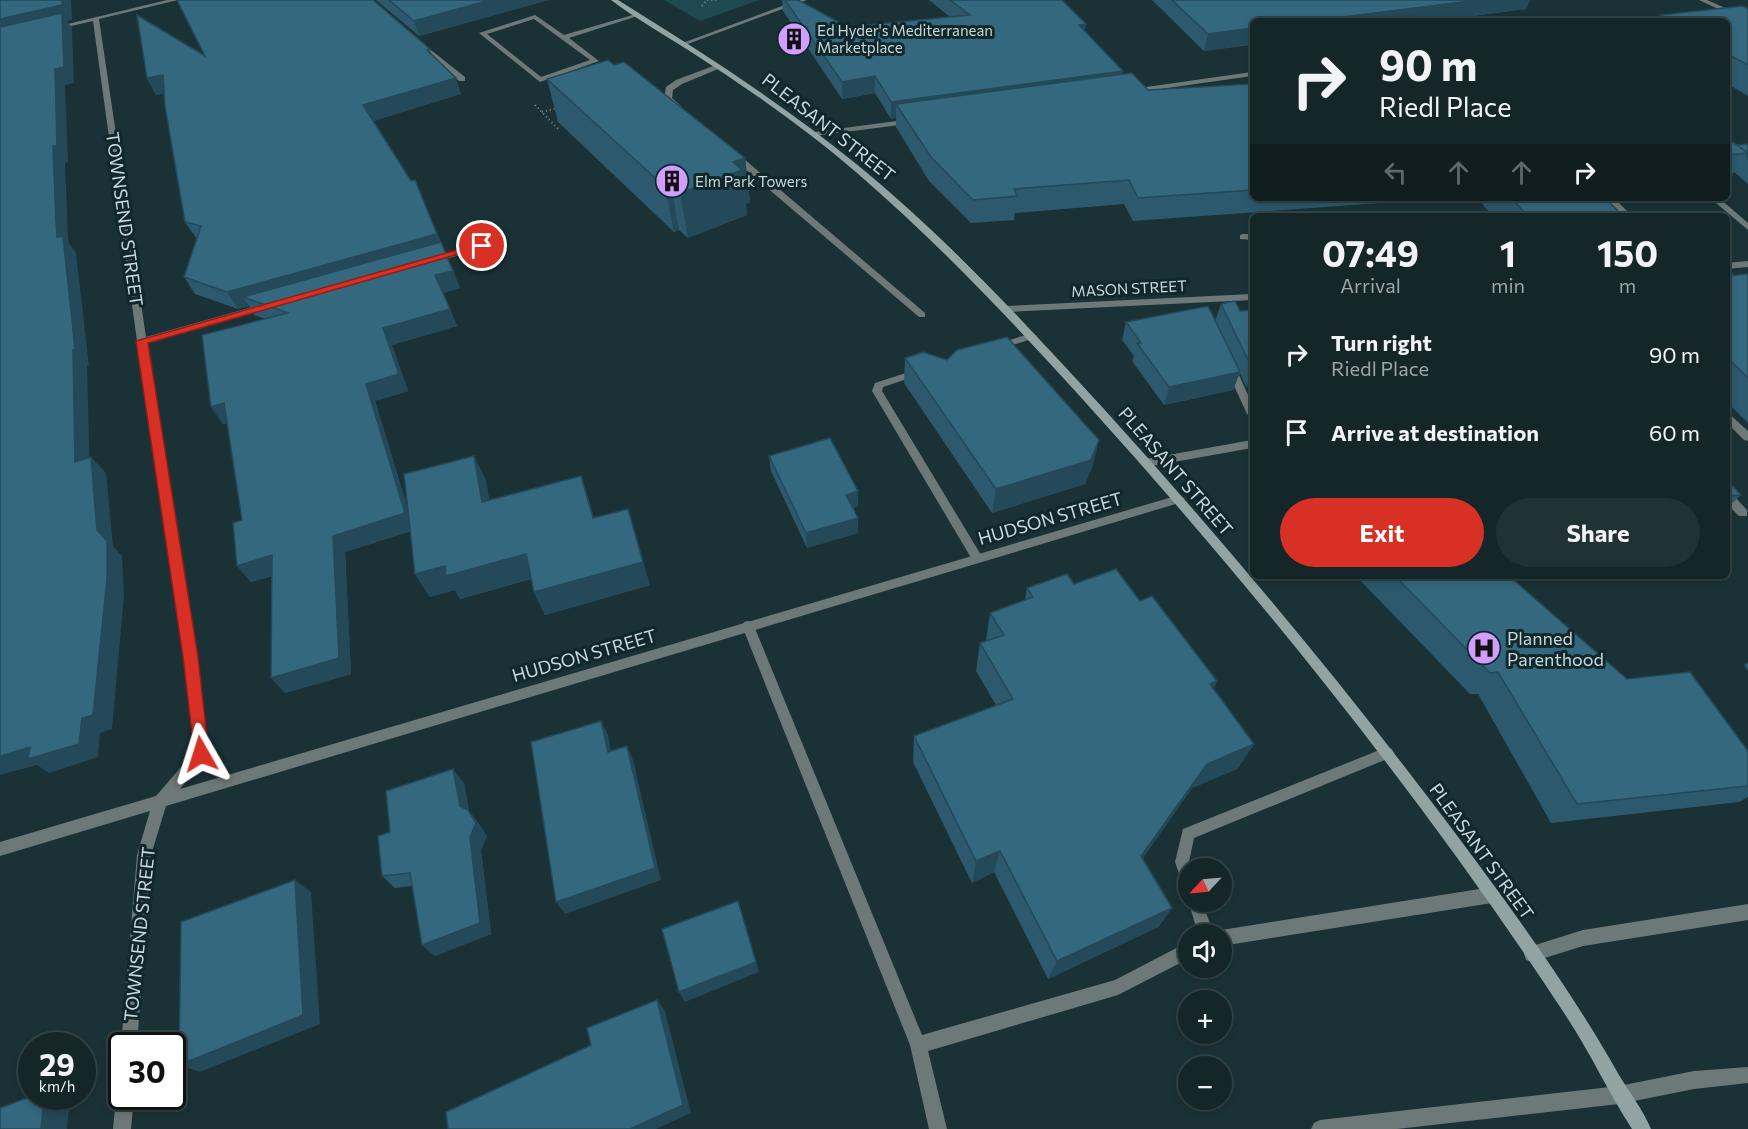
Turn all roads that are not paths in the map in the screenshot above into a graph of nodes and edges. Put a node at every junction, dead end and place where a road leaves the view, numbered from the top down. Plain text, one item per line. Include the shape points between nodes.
1 (132, 0) edge
2 (175, 0) edge
3 (615, 0) edge
4 (804, 0) edge
5 (1702, 0) edge
6 (1736, 8) edge
7 (135, 9) junction
8 (1726, 10) junction
9 (1710, 12) edge
10 (639, 15) junction
11 (1683, 16) edge
12 (1668, 18) edge
13 (96, 19) junction
14 (1748, 21) edge
15 (43, 31) edge
16 (411, 36) edge
17 (563, 38) junction
18 (683, 44) junction
19 (719, 67) junction
20 (1250, 74) edge
21 (462, 80) dead end
22 (1122, 92) edge
23 (685, 114) edge
24 (922, 120) edge
25 (814, 134) junction
26 (728, 151) edge
27 (1612, 201) edge
28 (1718, 201) edge
29 (1625, 213) edge
30 (1748, 227) edge
31 (482, 246) dead end
32 (425, 262) edge
33 (1748, 264) edge
34 (1730, 266) edge
35 (1730, 275) edge
36 (1748, 291) edge
37 (1250, 297) edge
38 (277, 303) edge
39 (1007, 309) junction
40 (922, 315) dead end
41 (1032, 336) junction
42 (142, 341) junction
43 (989, 350) edge
44 (1222, 350) edge
45 (934, 367) edge
46 (1250, 410) edge
47 (1730, 419) edge
48 (1748, 437) edge
49 (1250, 444) edge
50 (1146, 463) junction
51 (1179, 499) junction
52 (1730, 499) edge
53 (1743, 513) edge
54 (977, 558) junction
55 (748, 626) junction
56 (1387, 753) junction
57 (161, 800) junction
58 (0, 849) edge
59 (1183, 858) edge
60 (1492, 895) junction
61 (1748, 912) edge
62 (1232, 936) edge
63 (1532, 954) junction
64 (1178, 956) edge
65 (130, 1032) edge
66 (918, 1045) junction
67 (1748, 1075) edge
68 (1619, 1095) junction
69 (123, 1110) edge
70 (122, 1129) edge
71 (938, 1129) edge
72 (1320, 1129) edge
73 (1642, 1129) edge

1 - 7 street
2 - 7 street
3 - 10 main road, PLEASANT STREET
4 - 18 street
5 - 8 street
6 - 8 street
7 - 13 street
8 - 9 street
8 - 14 street
10 - 17 street
10 - 18 main road, PLEASANT STREET
11 - 12 street
13 - 15 street
13 - 42 street, TOWNSEND STREET
16 - 21 street
17 - 17 street via 595,61 540,80 482,33 535,17
18 - 19 main road, PLEASANT STREET
19 - 23 street via 669,89 668,98
19 - 25 main road, PLEASANT STREET
20 - 22 street
24 - 25 street
25 - 39 main road, PLEASANT STREET via 939,241
26 - 40 street
27 - 29 street
28 - 30 street
31 - 32 street
33 - 34 street
35 - 36 street
37 - 39 street, MASON STREET via 1200,305
38 - 42 street
39 - 41 main road, PLEASANT STREET
41 - 43 street
41 - 50 main road, PLEASANT STREET
42 - 57 street, TOWNSEND STREET via 191,657 201,754
44 - 46 street
45 - 54 street via 879,384 878,390
47 - 48 street
49 - 50 street
50 - 51 main road, PLEASANT STREET
51 - 54 street, HUDSON STREET
51 - 56 main road, PLEASANT STREET
52 - 53 street
54 - 55 street, HUDSON STREET
55 - 57 street, HUDSON STREET
55 - 66 street
56 - 59 street via 1188,834
56 - 60 main road, PLEASANT STREET
57 - 58 street, HUDSON STREET
57 - 65 street, TOWNSEND STREET via 144,855
60 - 62 street
60 - 63 main road, PLEASANT STREET
61 - 63 street via 1583,938
63 - 68 main road, PLEASANT STREET via 1574,1014
64 - 66 street via 1118,987
66 - 71 street
67 - 68 street via 1694,1080
68 - 72 street
68 - 73 main road, PLEASANT STREET
69 - 70 street

